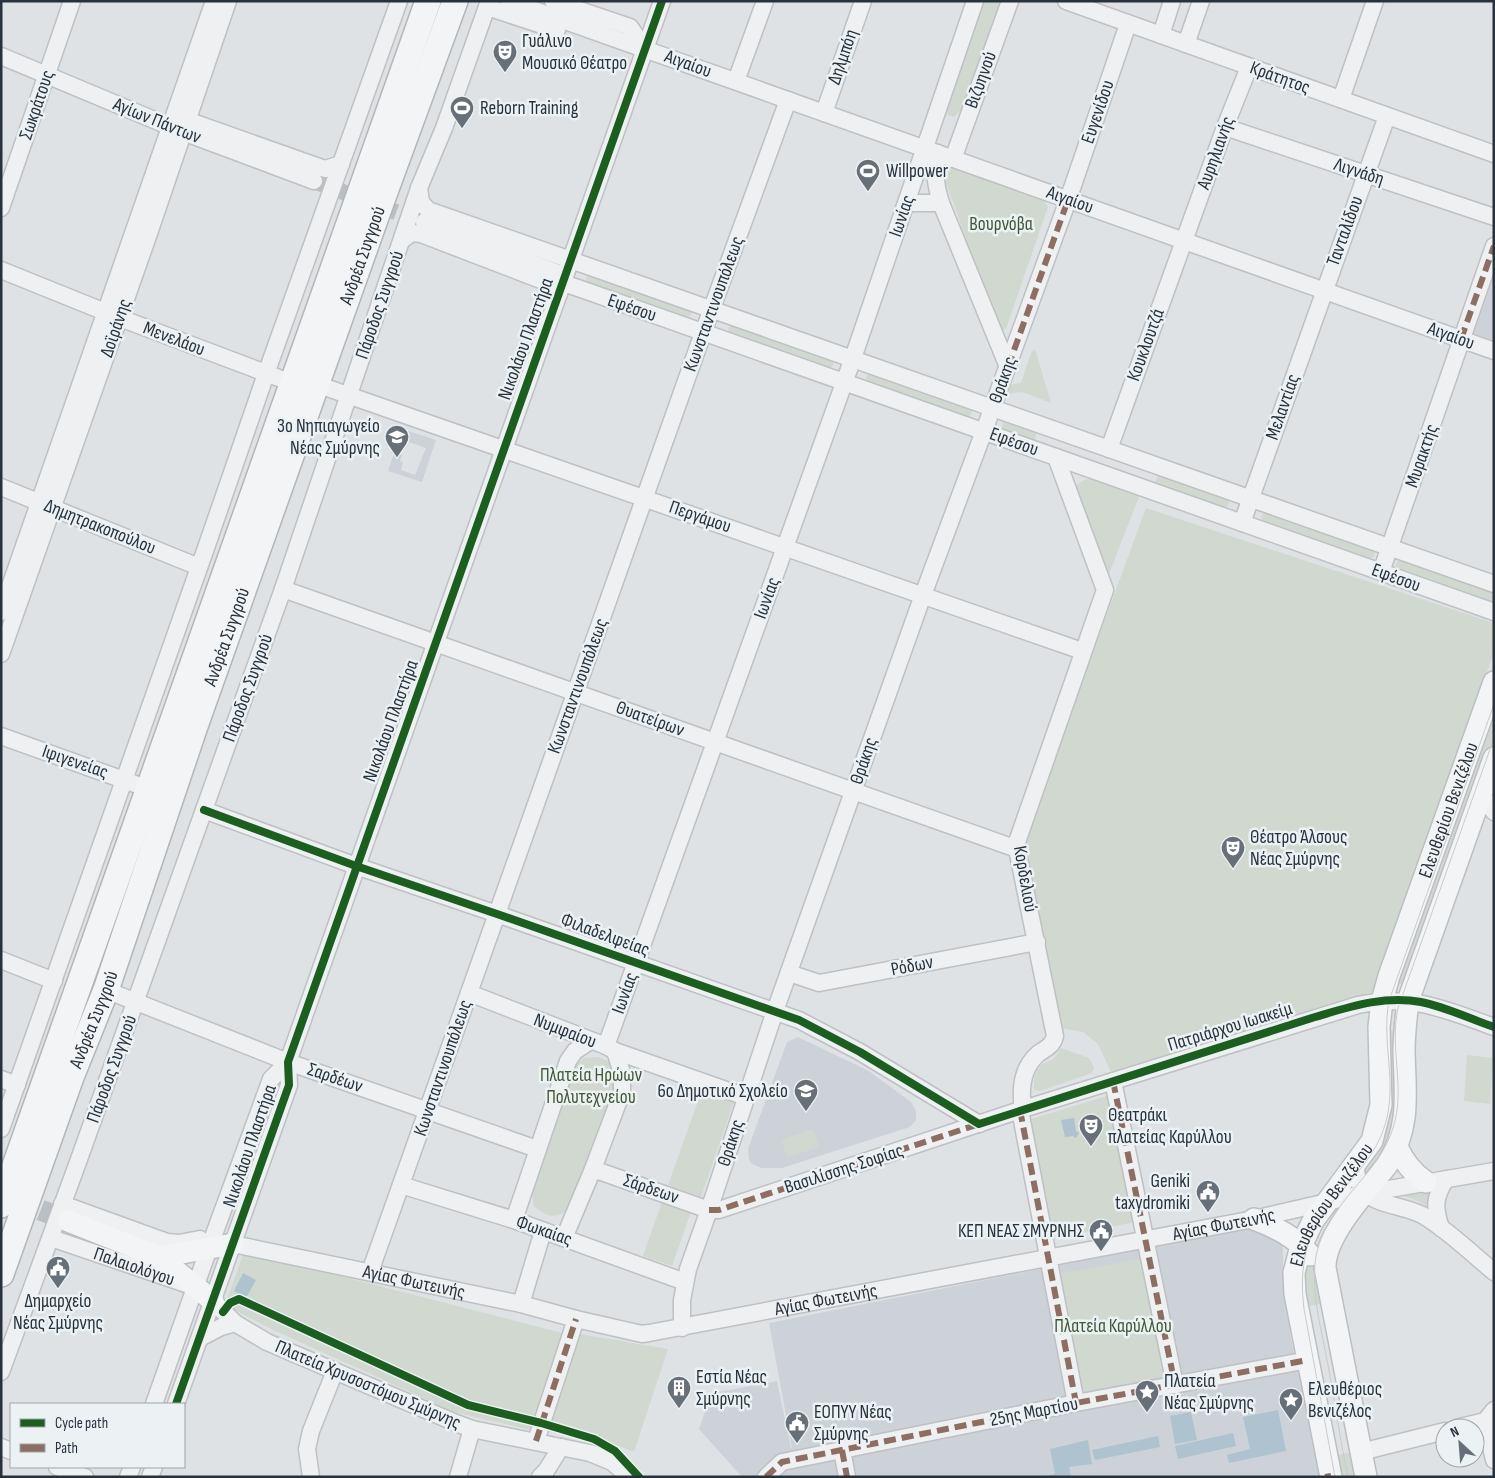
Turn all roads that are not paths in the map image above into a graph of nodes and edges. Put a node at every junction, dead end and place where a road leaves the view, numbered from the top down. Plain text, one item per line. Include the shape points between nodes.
1 (72, 1) edge
2 (214, 1) edge
3 (228, 1) edge
4 (399, 1) edge
5 (428, 1) edge
6 (455, 1) edge
7 (509, 1) edge
8 (553, 1) edge
9 (662, 1) edge
10 (765, 1) edge
11 (863, 1) edge
12 (975, 1) edge
13 (1010, 1) edge
14 (1066, 1) edge
15 (1172, 1) edge
16 (1201, 1) edge
17 (1375, 1) edge
18 (488, 4) edge
19 (1128, 24) junction
20 (1160, 35) junction
21 (1186, 44) junction
22 (646, 49) junction
23 (1, 56) edge
24 (1249, 67) junction
25 (47, 76) junction
26 (736, 82) junction
27 (1341, 99) junction
28 (788, 100) junction
29 (824, 113) junction
30 (1387, 116) junction
31 (1225, 127) junction
32 (177, 128) junction
33 (938, 153) junction
34 (1494, 154) edge
35 (341, 164) junction
36 (1366, 174) junction
37 (314, 181) tunnel mouth
38 (419, 188) junction
39 (330, 196) junction
40 (1068, 200) junction
41 (907, 203) junction
42 (941, 203) junction
43 (1, 208) edge
44 (1494, 217) edge
45 (424, 222) tunnel mouth
46 (402, 240) junction
47 (1184, 241) junction
48 (1494, 246) edge
49 (572, 261) junction
50 (1, 270) edge
51 (560, 283) junction
52 (1324, 290) junction
53 (712, 309) junction
54 (113, 316) junction
55 (703, 333) junction
56 (1461, 339) junction
57 (1494, 351) edge
58 (853, 358) junction
59 (1008, 367) junction
60 (266, 374) junction
61 (845, 382) junction
62 (304, 384) junction
63 (350, 395) junction
64 (993, 408) junction
65 (984, 431) junction
66 (504, 449) junction
67 (1108, 449) junction
68 (1056, 457) junction
69 (1, 487) edge
70 (645, 498) junction
71 (1250, 499) junction
72 (46, 505) junction
73 (1242, 523) junction
74 (785, 547) junction
75 (1390, 548) junction
76 (199, 567) junction
77 (1381, 572) junction
78 (1494, 584) edge
79 (283, 589) junction
80 (922, 595) junction
81 (1, 612) edge
82 (1494, 612) edge
83 (436, 643) junction
84 (1082, 652) junction
85 (1, 654) edge
86 (1494, 682) edge
87 (576, 693) junction
88 (1, 736) edge
89 (715, 742) junction
90 (1494, 758) edge
91 (125, 779) junction
92 (148, 789) junction
93 (854, 791) junction
94 (1481, 794) junction
95 (204, 810) junction
96 (1494, 812) edge
97 (1017, 849) junction
98 (356, 866) junction
99 (497, 914) junction
100 (1037, 942) junction
101 (1, 960) edge
102 (636, 963) junction
103 (788, 973) junction
104 (54, 981) junction
105 (106, 990) junction
106 (469, 993) junction
107 (136, 1001) junction
108 (1382, 1001) junction
109 (1408, 1001) junction
110 (775, 1011) junction
111 (1494, 1028) edge
112 (590, 1041) junction
113 (610, 1049) junction
114 (288, 1062) junction
115 (1, 1079) edge
116 (1112, 1081) junction
117 (17, 1085) junction
118 (746, 1097) junction
119 (1021, 1110) junction
120 (428, 1111) junction
121 (979, 1124) junction
122 (1, 1129) edge
123 (1397, 1147) junction
124 (537, 1148) junction
125 (1356, 1164) junction
126 (594, 1169) junction
127 (1494, 1171) edge
128 (1436, 1180) junction
129 (401, 1185) junction
130 (1366, 1193) junction
131 (1325, 1202) junction
132 (1, 1205) edge
133 (709, 1210) junction
134 (65, 1212) junction
135 (514, 1220) junction
136 (1254, 1220) junction
137 (1441, 1228) junction
138 (543, 1231) junction
139 (51, 1238) junction
140 (564, 1238) junction
141 (1145, 1240) junction
142 (211, 1241) junction
143 (233, 1244) junction
144 (1301, 1246) junction
145 (159, 1257) junction
146 (1049, 1258) junction
147 (370, 1272) junction
148 (1494, 1272) edge
149 (1, 1274) edge
150 (684, 1282) junction
151 (196, 1287) junction
152 (213, 1301) junction
153 (521, 1304) junction
154 (576, 1319) junction
155 (235, 1323) junction
156 (682, 1328) junction
157 (200, 1338) junction
158 (1308, 1360) junction
159 (335, 1371) junction
160 (1, 1372) edge
161 (1348, 1383) junction
162 (1175, 1385) junction
163 (154, 1403) edge
164 (176, 1403) edge
165 (1076, 1403) junction
166 (1490, 1416) edge
167 (472, 1429) junction
168 (1435, 1434) edge
169 (536, 1441) junction
170 (561, 1447) junction
171 (842, 1450) junction
172 (1361, 1452) junction
173 (1494, 1460) edge
174 (60, 1468) edge
175 (1329, 1476) edge
176 (86, 1477) edge
177 (311, 1477) edge
178 (458, 1477) edge
179 (540, 1477) edge
180 (629, 1477) edge
181 (766, 1477) edge
182 (848, 1477) edge
183 (1366, 1477) edge

1 - 25 street, Σωκράτους
2 - 32 street, Δοϊράνης
3 - 32 street, Δοϊράνης
4 - 35 street
5 - 62 highway, Ανδρέα Συγγρού
6 - 62 highway, Ανδρέα Συγγρού
7 - 22 street, Αιγαίου
8 - 22 street, Αιγαίου via 630,28
9 - 22 street, Νικολάου Πλαστήρα
10 - 26 street
11 - 29 street, Δηλμπόη
12 - 33 street, Βιζυηνού
13 - 33 street, Βιζυηνού
14 - 19 street, Κράτητος
15 - 20 street
16 - 21 street
17 - 27 street
18 - 22 street, Αιγαίου via 616,50
18 - 38 street, Πάροδος Συγγρού
19 - 20 street, Κράτητος
19 - 40 street, Ευγενίδου
20 - 21 street, Κράτητος
21 - 24 street, Κράτητος
22 - 26 street, Αιγαίου
22 - 49 street, Νικολάου Πλαστήρα
23 - 25 street, Αγίων Πάντων
24 - 27 street, Κράτητος
24 - 31 street, Αυρηλιανής
25 - 32 street, Αγίων Πάντων
25 - 43 street, Σωκράτους
26 - 28 street, Αιγαίου
27 - 30 street, Κράτητος
28 - 29 street, Αιγαίου
28 - 53 street, Κωνσταντινουπόλεως
29 - 33 street, Αιγαίου
30 - 34 street, Κράτητος
30 - 36 street, Τανταλίδου
31 - 36 street, Λιγνάδη
31 - 47 street, Αυρηλιανής
32 - 35 street, Αγίων Πάντων via 325,169
32 - 37 street, Αγίων Πάντων
32 - 39 street, Αγίων Πάντων
32 - 54 street, Δοϊράνης
33 - 40 street, Αιγαίου
33 - 41 street, Ιωνίας
33 - 42 street via 935,172
35 - 39 street
36 - 44 street, Λιγνάδη
36 - 52 street, Τανταλίδου
38 - 46 street, Πάροδος Συγγρού
38 - 49 street, Εφέσου via 421,202 428,210
39 - 60 street
40 - 47 street, Αιγαίου
40 - 59 street, Θράκης
41 - 42 street
41 - 58 street, Ιωνίας
42 - 59 street
45 - 51 street
46 - 51 street via 412,233 421,234 557,289
46 - 63 street, Πάροδος Συγγρού
47 - 52 street, Αιγαίου
47 - 67 street, Κουκλουτζά
48 - 56 street, Μυρακτής
49 - 51 street
49 - 53 street, Εφέσου
50 - 54 street, Μενελάου
51 - 55 street, Εφέσου
51 - 66 street, Νικολάου Πλαστήρα
52 - 56 street, Αιγαίου
52 - 71 street, Μελαντίας
53 - 55 street, Κωνσταντινουπόλεως
53 - 58 street, Εφέσου
54 - 60 street, Μενελάου
54 - 72 street, Δοϊράνης
55 - 61 street, Εφέσου
55 - 70 street, Κωνσταντινουπόλεως
56 - 57 street, Αιγαίου
56 - 75 street, Μυρακτής
58 - 61 street, Ιωνίας
58 - 64 street, Εφέσου
59 - 64 street, Θράκης
60 - 62 street, Μενελάου
60 - 76 street
61 - 65 street, Εφέσου
61 - 74 street, Ιωνίας
62 - 63 street, Περγάμου
62 - 92 highway, Ανδρέα Συγγρού
62 - 105 highway, Ανδρέα Συγγρού via 195,726
63 - 66 street, Περγάμου
63 - 79 street, Πάροδος Συγγρού
64 - 65 street, Θράκης
64 - 67 street, Εφέσου
65 - 68 street, Εφέσου
65 - 80 street, Θράκης
66 - 70 street, Περγάμου
66 - 83 street, Νικολάου Πλαστήρα
67 - 71 street, Εφέσου
68 - 73 street, Εφέσου
68 - 84 street, Κορδελιού via 1105,590
69 - 72 street, Δημητρακοπούλου
70 - 74 street, Περγάμου
70 - 87 street, Κωνσταντινουπόλεως
71 - 73 street, Μελαντίας
71 - 75 street, Εφέσου
72 - 76 street, Δημητρακοπούλου
72 - 81 street, Δοϊράνης
72 - 85 street, Δοϊράνης
73 - 77 street, Εφέσου
74 - 80 street, Περγάμου
74 - 89 street, Ιωνίας
75 - 77 street, Μυρακτής
75 - 78 street, Εφέσου
76 - 91 street
77 - 82 street, Εφέσου
79 - 83 street, Θυατείρων
79 - 95 street, Πάροδος Συγγρού
80 - 84 street, Περγάμου
80 - 93 street, Θράκης
83 - 87 street, Θυατείρων
83 - 98 street, Νικολάου Πλαστήρα
84 - 97 street, Κορδελιού via 1019,833
86 - 108 main road, Ελευθερίου Βενιζέλου
87 - 89 street, Θυατείρων
87 - 99 street, Κωνσταντινουπόλεως
88 - 91 street, Ιφιγενείας
89 - 93 street, Θυατείρων
89 - 102 street, Ιωνίας
90 - 94 main road, Ελευθερίου Βενιζέλου
91 - 92 street, Ιφιγενείας
91 - 104 street
92 - 132 highway, Ανδρέα Συγγρού
93 - 97 street, Θυατείρων
93 - 103 street, Θράκης
94 - 96 street
94 - 109 main road, Ελευθερίου Βενιζέλου
95 - 98 street, Φιλαδελφείας
95 - 107 street, Πάροδος Συγγρού
97 - 100 street, Κορδελιού
98 - 99 street, Φιλαδελφείας
98 - 114 street, Νικολάου Πλαστήρα
99 - 102 street, Φιλαδελφείας
99 - 106 street, Κωνσταντινουπόλεως
100 - 103 street, Ρόδων via 819,983
100 - 119 street, Κορδελιού via 1055,1036 1053,1043 1027,1068
101 - 104 street
102 - 110 street, Φιλαδελφείας
102 - 113 street, Ιωνίας
103 - 110 street, Θράκης
104 - 117 street
105 - 107 street
105 - 149 highway, Ανδρέα Συγγρού via 71,1077
106 - 112 street, Νυμφαίου
106 - 120 street, Κωνσταντινουπόλεως
107 - 114 street, Σαρδέων
107 - 134 street, Πάροδος Συγγρού
108 - 109 street, Πατριάρχου Ιωακείμ
108 - 116 street, Πατριάρχου Ιωακείμ via 1358,1004
108 - 125 main road, Ελευθερίου Βενιζέλου via 1380,1105 1372,1141
109 - 111 street, Πατριάρχου Ιωακείμ via 1444,1009
109 - 123 main road, Ελευθερίου Βενιζέλου via 1404,1028 1406,1109
110 - 118 street, Θράκης
110 - 121 street, Φιλαδελφείας via 860,1052
112 - 113 street, Νυμφαίου
112 - 124 street via 568,1061
113 - 118 street, Νυμφαίου
113 - 126 street via 622,1073 622,1092
114 - 120 street, Σαρδέων
114 - 142 street, Νικολάου Πλαστήρα via 271,1079
114 - 143 street, Νικολάου Πλαστήρα via 289,1085
115 - 117 street
116 - 119 street, Πατριάρχου Ιωακείμ
116 - 141 street
117 - 122 street
118 - 133 street, Θράκης
119 - 121 street, Πατριάρχου Ιωακείμ
119 - 146 street
120 - 124 street, Σαρδέων
120 - 129 street, Κωνσταντινουπόλεως
121 - 133 street, Βασιλίσσης Σοφίας via 719,1210
123 - 128 main road via 1410,1169
123 - 130 main road, Ελευθερίου Βενιζέλου
124 - 135 street
125 - 130 street via 1357,1175
125 - 131 main road, Ελευθερίου Βενιζέλου
126 - 133 street, Σάρδεων
126 - 140 street
127 - 128 street, Αγίας Φωτεινής
128 - 130 street, Αγίας Φωτεινής
128 - 137 street via 1436,1205
129 - 135 street, Φωκαίας
129 - 147 street, Κωνσταντινουπόλεως
130 - 131 street, Αγίας Φωτεινής
130 - 137 street via 1374,1199 1419,1213
130 - 161 main road, Ελευθερίου Βενιζέλου via 1336,1233 1325,1261
131 - 136 street, Αγίας Φωτεινής
131 - 144 main road, Ελευθερίου Βενιζέλου
133 - 150 street, Θράκης
134 - 139 street, Πάροδος Συγγρού
134 - 142 street, Αγίας Φωτεινής via 167,1242
134 - 145 main road
135 - 138 street, Φωκαίας
136 - 141 street, Αγίας Φωτεινής
136 - 144 main road via 1281,1230
137 - 148 street
138 - 140 street, Φωκαίας
138 - 153 street
139 - 151 street, Παλαιολόγου
139 - 160 street, Πάροδος Συγγρού
140 - 150 street, Φωκαίας
141 - 146 street, Αγίας Φωτεινής
141 - 162 street
142 - 143 main road, Αγίας Φωτεινής
142 - 145 main road, Αγίας Φωτεινής
142 - 151 street, Νικολάου Πλαστήρα
143 - 147 street, Αγίας Φωτεινής
143 - 152 street, Νικολάου Πλαστήρα
144 - 158 main road, Ελευθερίου Βενιζέλου via 1295,1268 1295,1294
144 - 161 main road via 1313,1258 1322,1276 1339,1368
145 - 151 main road
146 - 156 street, Αγίας Φωτεινής
146 - 165 street
147 - 153 street, Αγίας Φωτεινής
150 - 156 street, Θράκης
151 - 152 main road, Παλαιολόγου
151 - 163 street, Νικολάου Πλαστήρα
152 - 155 street, Πλατεία Χρυσοστόμου Σμύρνης
152 - 157 street, Νικολάου Πλαστήρα
153 - 154 street, Αγίας Φωτεινής
154 - 156 street, Αγίας Φωτεινής via 642,1334
154 - 169 street
155 - 157 street
155 - 159 street, Πλατεία Χρυσοστόμου Σμύρνης via 267,1342
157 - 164 street, Νικολάου Πλαστήρα
158 - 162 street, 25ης Μαρτίου
158 - 175 main road, Ελευθερίου Βενιζέλου
159 - 167 street, Πλατεία Χρυσοστόμου Σμύρνης
159 - 177 street via 311,1430 307,1449
161 - 172 main road, Ελευθερίου Βενιζέλου
162 - 165 street, 25ης Μαρτίου
165 - 171 street, 25ης Μαρτίου
166 - 173 street
167 - 169 street, Πλατεία Χρυσοστόμου Σμύρνης
167 - 178 street
168 - 172 street
169 - 170 street, Πλατεία Χρυσοστόμου Σμύρνης
170 - 179 street
170 - 180 street, Πλατεία Χρυσοστόμου Σμύρνης via 612,1462
171 - 181 street, 25ης Μαρτίου via 782,1462
171 - 182 street
172 - 183 main road, Ελευθερίου Βενιζέλου
174 - 176 street

